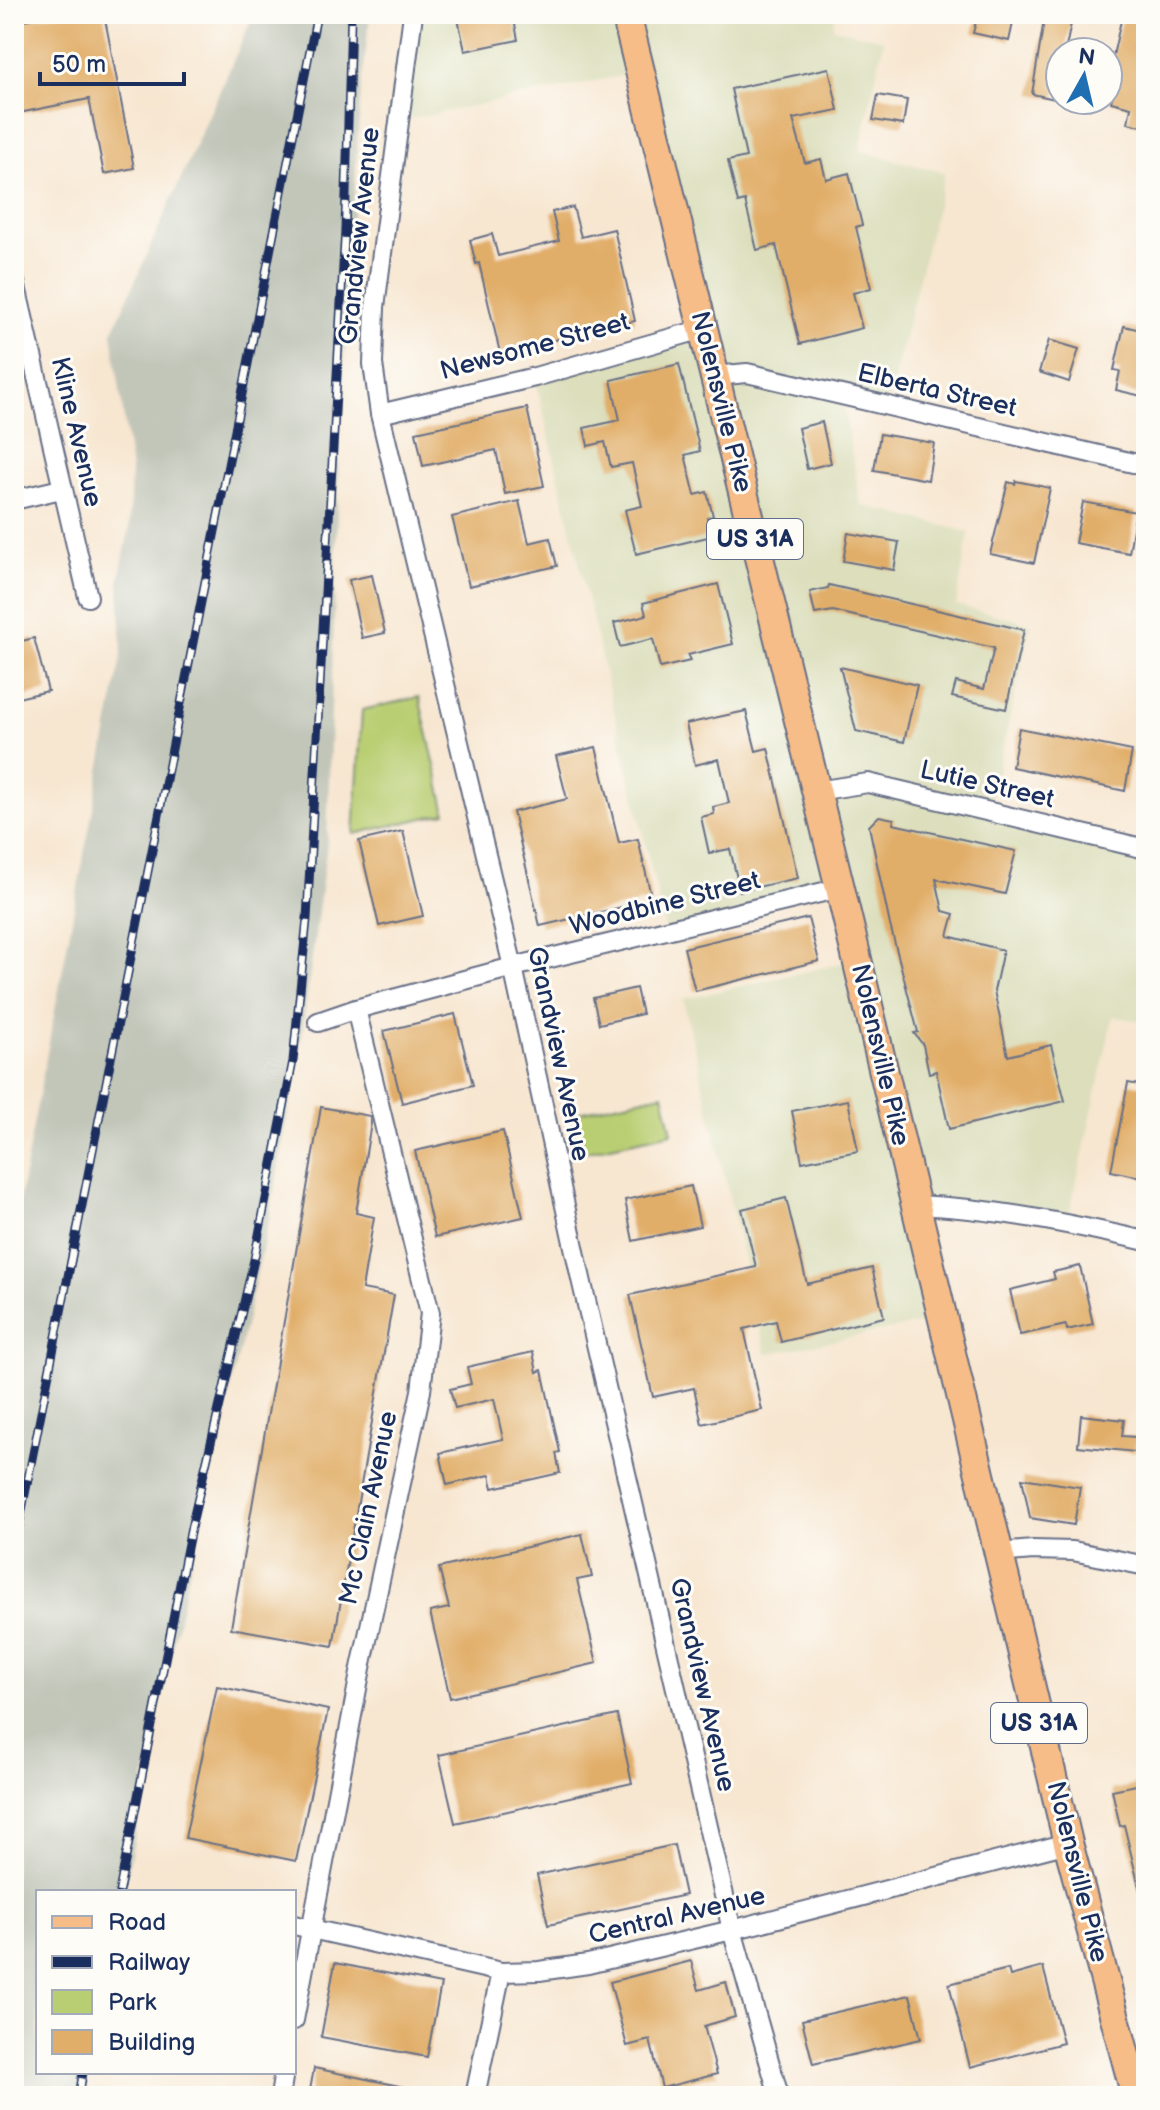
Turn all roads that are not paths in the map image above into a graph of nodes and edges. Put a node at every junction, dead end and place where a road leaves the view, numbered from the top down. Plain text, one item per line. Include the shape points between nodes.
1 (413, 14) edge
2 (626, 14) edge
3 (14, 278) edge
4 (703, 329) junction
5 (715, 376) junction
6 (380, 414) junction
7 (1146, 466) edge
8 (61, 489) junction
9 (14, 500) edge
10 (88, 597) dead end
11 (816, 791) junction
12 (1146, 849) edge
13 (840, 888) junction
14 (513, 967) junction
15 (356, 1009) junction
16 (318, 1022) dead end
17 (916, 1205) junction
18 (1146, 1241) edge
19 (998, 1553) junction
20 (1146, 1566) edge
21 (1068, 1843) junction
22 (302, 1928) edge
23 (732, 1930) junction
24 (501, 1972) junction
25 (296, 1997) edge
26 (284, 2074) edge
27 (280, 2096) edge
28 (475, 2096) edge
29 (779, 2096) edge
30 (1136, 2096) edge

1 - 6 street, Grandview Avenue via 375,307 373,364
2 - 4 main road, Nolensville Pike / US 31A
3 - 8 street, Kline Avenue
4 - 5 main road, Nolensville Pike / US 31A
4 - 6 street, Newsome Street
5 - 7 street, Elberta Street via 747,373
5 - 11 main road, Nolensville Pike / US 31A
6 - 14 street, Grandview Avenue
8 - 9 street
8 - 10 street, Kline Avenue
11 - 12 street, Lutie Street via 868,783
11 - 13 main road, Nolensville Pike / US 31A
13 - 14 street, Woodbine Street
13 - 17 main road, Nolensville Pike / US 31A
14 - 15 street, Woodbine Street
14 - 23 street, Grandview Avenue
15 - 16 street, Woodbine Street
15 - 22 street, Mc Clain Avenue via 430,1313 421,1391
17 - 18 street via 949,1206
17 - 19 main road, Nolensville Pike / US 31A
19 - 20 street via 1073,1551
19 - 21 main road, Nolensville Pike / US 31A
21 - 23 street, Central Avenue
21 - 30 main road, Nolensville Pike / US 31A
22 - 24 street, Central Avenue
22 - 25 street, Mc Clain Avenue
23 - 24 street, Central Avenue via 588,1964
23 - 29 street, Grandview Avenue
24 - 28 street
26 - 27 street

